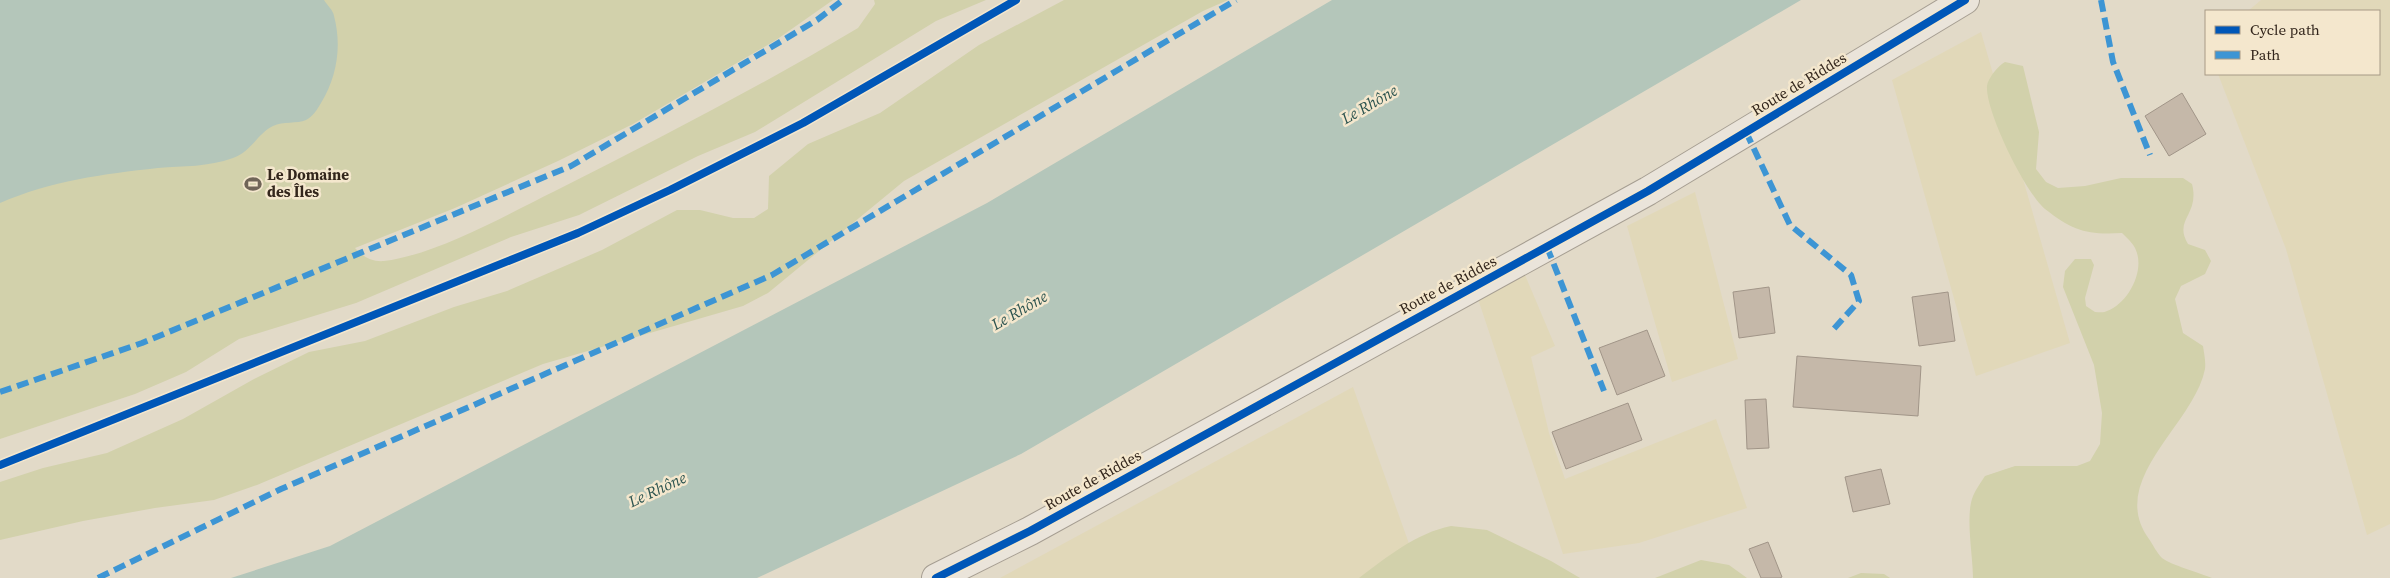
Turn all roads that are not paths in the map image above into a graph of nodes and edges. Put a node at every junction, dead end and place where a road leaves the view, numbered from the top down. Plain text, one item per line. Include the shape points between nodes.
1 (1965, 0) edge
2 (936, 578) edge

1 - 2 street, Route de Riddes via 1640,196 1030,531

